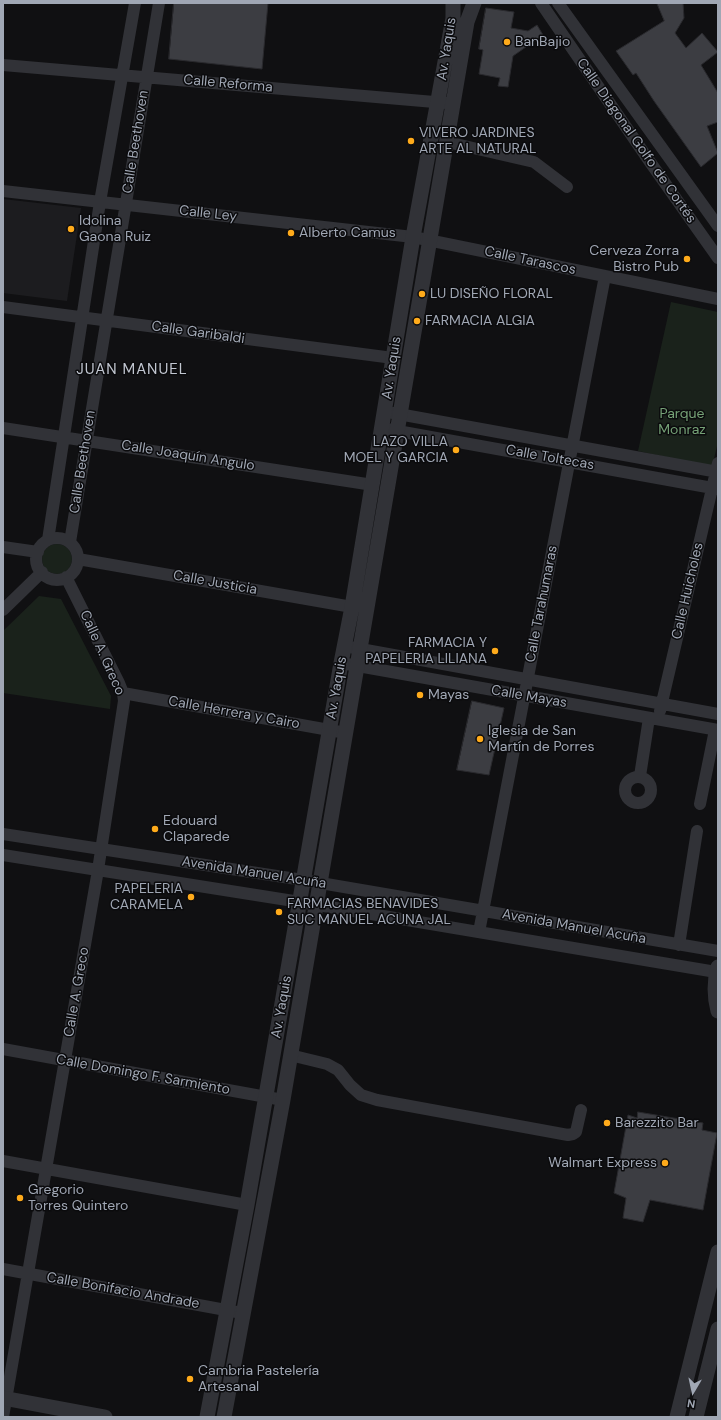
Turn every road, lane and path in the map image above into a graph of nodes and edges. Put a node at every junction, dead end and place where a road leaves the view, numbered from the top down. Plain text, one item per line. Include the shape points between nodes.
1 (135, 3) edge
2 (159, 3) edge
3 (454, 3) edge
4 (474, 3) edge
5 (541, 3) edge
6 (558, 3) edge
7 (3, 65) edge
8 (122, 75) junction
9 (147, 77) junction
10 (438, 102) junction
11 (453, 103) junction
12 (446, 142) junction
13 (567, 187) dead end
14 (3, 192) edge
15 (100, 202) junction
16 (126, 204) junction
17 (718, 226) edge
18 (413, 237) junction
19 (430, 240) junction
20 (718, 258) edge
21 (605, 276) junction
22 (718, 299) edge
23 (3, 307) edge
24 (83, 318) junction
25 (106, 321) junction
26 (393, 358) junction
27 (385, 411) junction
28 (400, 414) junction
29 (3, 428) edge
30 (381, 428) junction
31 (397, 431) junction
32 (65, 437) junction
33 (87, 441) junction
34 (572, 445) junction
35 (569, 462) junction
36 (717, 469) edge
37 (373, 484) junction
38 (715, 489) edge
39 (48, 540) junction
40 (70, 542) junction
41 (3, 546) edge
42 (38, 552) junction
43 (78, 559) junction
44 (42, 572) junction
45 (66, 577) junction
46 (352, 607) junction
47 (3, 610) edge
48 (344, 646) junction
49 (360, 649) junction
50 (341, 663) junction
51 (357, 666) junction
52 (528, 679) junction
53 (123, 693) junction
54 (525, 696) junction
55 (661, 704) junction
56 (718, 714) edge
57 (653, 719) junction
58 (329, 730) junction
59 (717, 730) edge
60 (346, 733) junction
61 (640, 776) dead end
62 (700, 804) dead end
63 (697, 831) dead end
64 (3, 834) edge
65 (102, 850) junction
66 (3, 854) edge
67 (98, 870) junction
68 (303, 880) junction
69 (320, 883) junction
70 (300, 902) junction
71 (316, 904) junction
72 (483, 911) junction
73 (479, 932) junction
74 (679, 944) junction
75 (718, 951) edge
76 (717, 970) edge
77 (718, 1011) edge
78 (3, 1050) edge
79 (290, 1055) junction
80 (65, 1061) junction
81 (266, 1097) junction
82 (283, 1100) junction
83 (581, 1110) dead end
84 (3, 1160) edge
85 (47, 1169) junction
86 (247, 1205) junction
87 (718, 1252) edge
88 (3, 1269) edge
89 (29, 1274) junction
90 (226, 1310) junction
91 (242, 1313) junction
92 (718, 1329) edge
93 (5, 1398) edge
94 (3, 1417) edge
95 (105, 1417) edge
96 (207, 1417) edge
97 (224, 1417) edge
98 (677, 1417) edge
99 (696, 1417) edge

1 - 8 street, Calle Beethoven
2 - 9 street, Calle Beethoven
3 - 10 street, Av. Yaquis
4 - 11 street, Av. Yaquis via 467,22
5 - 20 street, Calle Diagonal Golfo de Cortés
6 - 17 street, Calle Diagonal Golfo de Cortés
7 - 8 street, Calle Reforma
8 - 9 street, Calle Reforma
8 - 15 street, Calle Beethoven
9 - 10 street, Calle Reforma
9 - 16 street, Calle Beethoven
10 - 11 street, Calle Reforma
10 - 18 street, Av. Yaquis
11 - 12 street, Av. Yaquis
12 - 13 street via 534,162
12 - 19 street, Av. Yaquis
14 - 15 street, Calle Ley
15 - 16 street, Calle Ley
15 - 24 street, Calle Beethoven
16 - 18 street, Calle Ley
16 - 25 street, Calle Beethoven
18 - 19 street, Calle Tarascos
18 - 26 street, Av. Yaquis
19 - 21 street, Calle Tarascos
19 - 28 street, Av. Yaquis
21 - 22 street, Calle Tarascos
21 - 34 street, Calle Tarahumaras
23 - 24 street, Calle Garibaldi
24 - 25 street, Calle Garibaldi
24 - 32 street, Calle Beethoven
25 - 26 street, Calle Garibaldi
25 - 33 street, Calle Beethoven
26 - 27 street, Av. Yaquis
27 - 28 street, Calle Toltecas
27 - 30 street, Av. Yaquis
28 - 31 street, Av. Yaquis
28 - 34 street, Calle Toltecas
29 - 32 street, Calle Joaquín Angulo
30 - 31 street, Calle Toltecas
30 - 37 street, Av. Yaquis
31 - 35 street, Calle Toltecas
31 - 49 street, Av. Yaquis
32 - 33 street, Calle Joaquín Angulo
32 - 39 street, Calle Beethoven
33 - 37 street, Calle Joaquín Angulo
33 - 40 street, Calle Beethoven
34 - 35 street, Calle Tarahumaras
34 - 36 street, Calle Toltecas
35 - 38 street, Calle Toltecas
35 - 52 street, Calle Tarahumaras
36 - 38 street, Calle Huicholes
37 - 46 street, Av. Yaquis
38 - 55 street, Calle Huicholes
39 - 40 street via 58,538
39 - 42 street via 41,545
40 - 43 street via 76,550
41 - 42 street
42 - 44 street via 37,562
43 - 45 street via 75,570
43 - 46 street, Calle Justicia
44 - 45 street via 53,579
44 - 47 street
45 - 53 street, Calle A. Greco
46 - 48 street, Av. Yaquis
48 - 49 street, Calle Mayas
48 - 50 street, Av. Yaquis
49 - 51 street, Av. Yaquis
49 - 52 street, Calle Mayas
50 - 51 street, Calle Mayas
50 - 58 street, Av. Yaquis
51 - 54 street, Calle Mayas
51 - 60 street, Av. Yaquis
52 - 54 street, Calle Tarahumaras
52 - 55 street, Calle Mayas
53 - 58 street, Calle Herrera y Cairo
53 - 65 street, Calle A. Greco via 124,701
54 - 57 street, Calle Mayas
54 - 72 street, Calle Tarahumaras
55 - 56 street, Calle Mayas
55 - 57 street, Calle Huicholes
57 - 59 street, Calle Mayas
57 - 61 street, Calle Huicholes
58 - 60 street, Calle Herrera y Cairo
58 - 68 street, Av. Yaquis
59 - 62 street
60 - 69 street, Av. Yaquis
63 - 74 street
64 - 65 street, Avenida Manuel Acuña
65 - 67 street, Calle A. Greco
65 - 68 street, Avenida Manuel Acuña
66 - 67 street, Avenida Manuel Acuña
67 - 70 street, Avenida Manuel Acuña
67 - 80 street, Calle A. Greco
68 - 69 street, Avenida Manuel Acuña
68 - 70 street, Av. Yaquis
69 - 71 street, Av. Yaquis
69 - 72 street, Avenida Manuel Acuña
70 - 71 street, Avenida Manuel Acuña
70 - 81 street, Av. Yaquis
71 - 73 street, Avenida Manuel Acuña
71 - 79 street, Av. Yaquis
72 - 73 street, Calle Tarahumaras
72 - 74 street, Avenida Manuel Acuña
73 - 76 street, Avenida Manuel Acuña
74 - 75 street, Avenida Manuel Acuña
76 - 77 street via 715,986
78 - 80 street, Calle Domingo F. Sarmiento
79 - 82 street, Av. Yaquis
79 - 83 street via 327,1064 338,1070 361,1095 377,1100 568,1135 576,1132
80 - 81 street, Calle Domingo F. Sarmiento
80 - 85 street, Calle A. Greco
81 - 82 street, Calle Domingo F. Sarmiento
81 - 86 street, Av. Yaquis
82 - 91 street, Av. Yaquis
84 - 85 street
85 - 86 street
85 - 89 street, Calle A. Greco
86 - 90 street, Av. Yaquis
87 - 98 street
88 - 89 street, Calle Bonifacio Andrade
89 - 90 street, Calle Bonifacio Andrade
89 - 93 street, Calle A. Greco
90 - 91 street, Calle Bonifacio Andrade
90 - 96 street, Av. Yaquis
91 - 97 street, Av. Yaquis
92 - 99 street
93 - 94 street, Calle A. Greco
93 - 95 street

